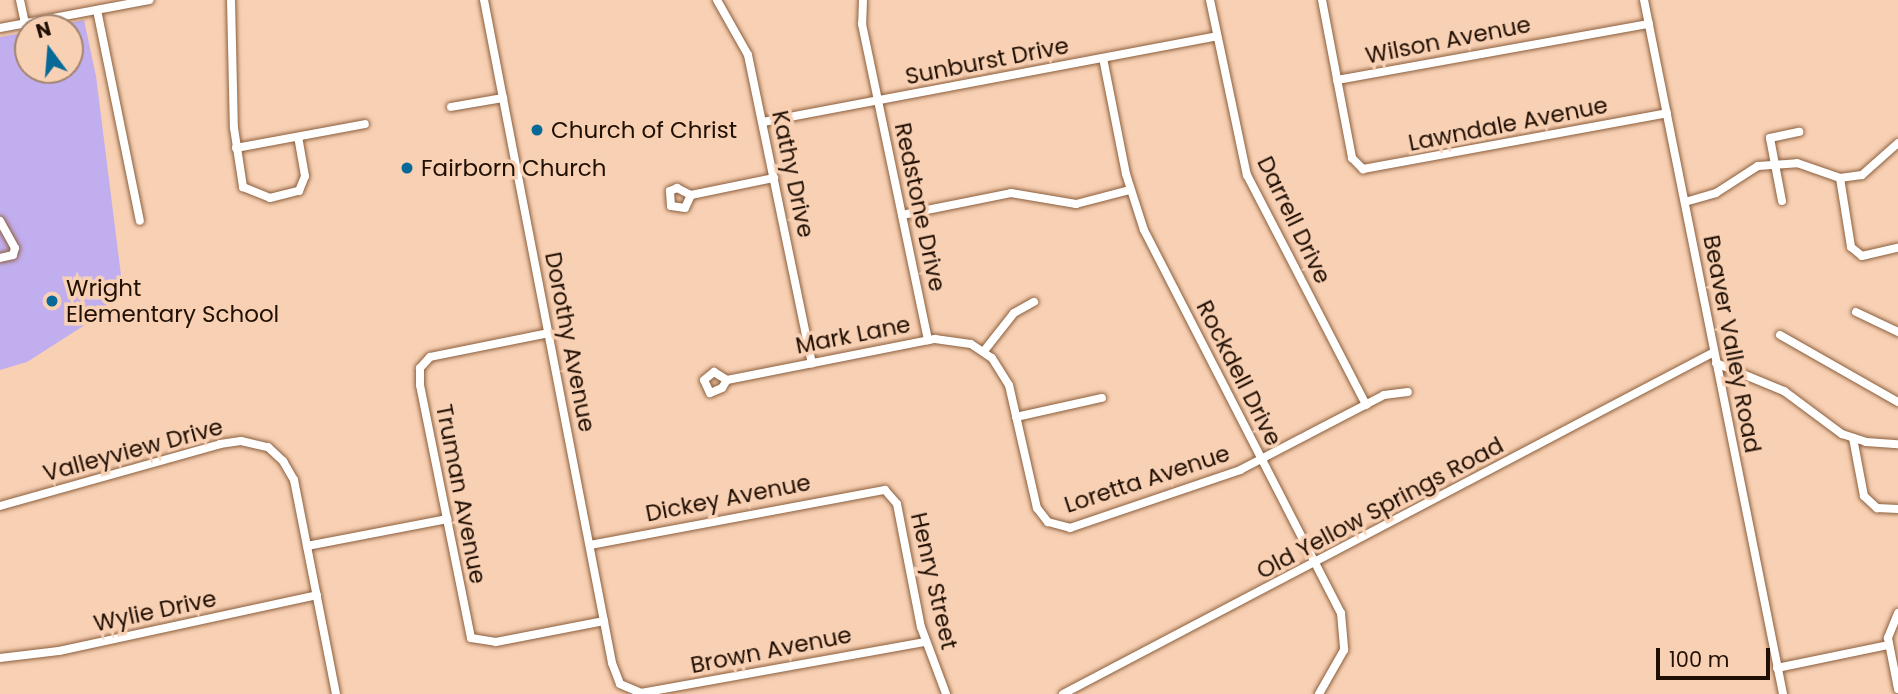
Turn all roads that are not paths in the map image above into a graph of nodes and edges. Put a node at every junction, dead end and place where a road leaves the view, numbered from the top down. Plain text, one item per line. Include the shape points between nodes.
1 (149, 0) edge
2 (231, 0) edge
3 (484, 0) edge
4 (717, 0) edge
5 (863, 0) edge
6 (1210, 0) edge
7 (1322, 0) edge
8 (1644, 0) edge
9 (128, 2) edge
10 (97, 10) junction
11 (75, 14) edge
12 (1649, 24) junction
13 (1217, 36) junction
14 (1103, 58) junction
15 (1337, 80) junction
16 (503, 98) junction
17 (878, 101) junction
18 (451, 107) dead end
19 (1667, 113) junction
20 (763, 122) junction
21 (365, 124) dead end
22 (1799, 132) dead end
23 (298, 138) junction
24 (1898, 143) edge
25 (236, 148) junction
26 (1773, 164) junction
27 (774, 178) junction
28 (1840, 178) junction
29 (1130, 190) junction
30 (691, 195) dead end
31 (1782, 201) dead end
32 (1685, 202) junction
33 (902, 215) junction
34 (0, 221) edge
35 (140, 221) dead end
36 (1898, 248) edge
37 (0, 258) edge
38 (1034, 302) dead end
39 (1856, 312) dead end
40 (1898, 332) edge
41 (548, 333) junction
42 (1780, 335) dead end
43 (928, 340) junction
44 (984, 351) junction
45 (1714, 352) junction
46 (812, 363) junction
47 (1716, 363) junction
48 (727, 380) dead end
49 (1408, 392) dead end
50 (1102, 398) dead end
51 (1898, 402) edge
52 (1366, 405) junction
53 (1016, 416) junction
54 (1853, 438) junction
55 (1898, 444) edge
56 (1262, 459) junction
57 (874, 489) joint
58 (0, 506) edge
59 (1898, 509) edge
60 (447, 519) junction
61 (590, 545) junction
62 (307, 546) junction
63 (1316, 564) junction
64 (317, 595) junction
65 (1898, 612) edge
66 (604, 621) junction
67 (925, 642) junction
68 (1888, 645) junction
69 (0, 658) edge
70 (1777, 668) junction
71 (625, 688) joint
72 (1898, 688) edge
73 (337, 694) edge
74 (946, 694) edge
75 (1063, 694) edge
76 (1319, 694) edge
77 (1783, 694) edge

1 - 9 street
2 - 25 street
3 - 16 street, Dorothy Avenue
4 - 20 street, Kathy Drive via 745,48
5 - 17 street, Redstone Drive via 862,24
6 - 13 street, Darrell Drive
7 - 15 street
8 - 12 street, Beaver Valley Road
9 - 10 street
10 - 11 street
10 - 35 street
12 - 15 street, Wilson Avenue
12 - 19 street, Beaver Valley Road
13 - 14 street, Sunburst Drive
13 - 52 street, Darrell Drive via 1247,175
14 - 17 street, Sunburst Drive
14 - 29 street, Rockdell Drive
15 - 19 street, Lawndale Avenue via 1352,158 1357,166 1371,169
16 - 18 street
16 - 41 street, Dorothy Avenue
17 - 20 street, Sunburst Drive
17 - 33 street, Redstone Drive
19 - 32 street, Beaver Valley Road
20 - 27 street, Kathy Drive
21 - 23 street
22 - 26 street via 1770,138
23 - 25 street
23 - 25 street via 305,181 299,191 287,196 264,197 248,191 240,181
24 - 28 street via 1868,171
26 - 28 street via 1797,163
26 - 31 street
26 - 32 street via 1753,168 1716,193
27 - 30 street
27 - 46 street, Kathy Drive
28 - 36 street via 1851,247 1862,256
29 - 33 street via 1076,204 1011,193
29 - 56 street, Rockdell Drive via 1149,242
32 - 45 street, Beaver Valley Road
33 - 43 street, Redstone Drive
34 - 37 street via 15,248 13,254
38 - 44 street via 1014,313
39 - 40 street
41 - 60 street, Truman Avenue via 443,353 424,361 419,373
41 - 61 street, Dorothy Avenue
42 - 51 street
43 - 44 street, Mark Lane via 957,340
43 - 46 street, Mark Lane
44 - 53 street via 1005,375
45 - 47 street, Beaver Valley Road
45 - 63 street, Old Yellow Springs Road
46 - 48 street, Mark Lane
47 - 54 street via 1784,391 1828,426
47 - 70 street, Beaver Valley Road
49 - 52 street, Loretta Avenue via 1389,394
50 - 53 street
52 - 56 street, Loretta Avenue
53 - 56 street, Loretta Avenue via 1035,503 1048,522 1077,526
54 - 55 street
54 - 59 street via 1864,496 1877,508
56 - 63 street, Rockdell Drive
57 - 61 street, Dickey Avenue
57 - 67 street, Henry Street via 888,491 897,504
58 - 62 street, Valleyview Drive via 220,444 247,442 268,447 287,466
60 - 62 street
60 - 66 street, Truman Avenue via 469,633 475,641 486,643
61 - 66 street, Dorothy Avenue
62 - 64 street, Valleyview Drive
63 - 75 street, Old Yellow Springs Road
63 - 76 street, Rockdell Drive via 1341,613 1345,632 1342,656
64 - 69 street, Wylie Drive via 59,651
64 - 73 street, Valleyview Drive
65 - 68 street via 1889,626
66 - 71 street, Dorothy Avenue via 615,674
67 - 71 street, Brown Avenue via 641,694
67 - 74 street, Henry Street
68 - 70 street
68 - 72 street
70 - 77 street, Beaver Valley Road

